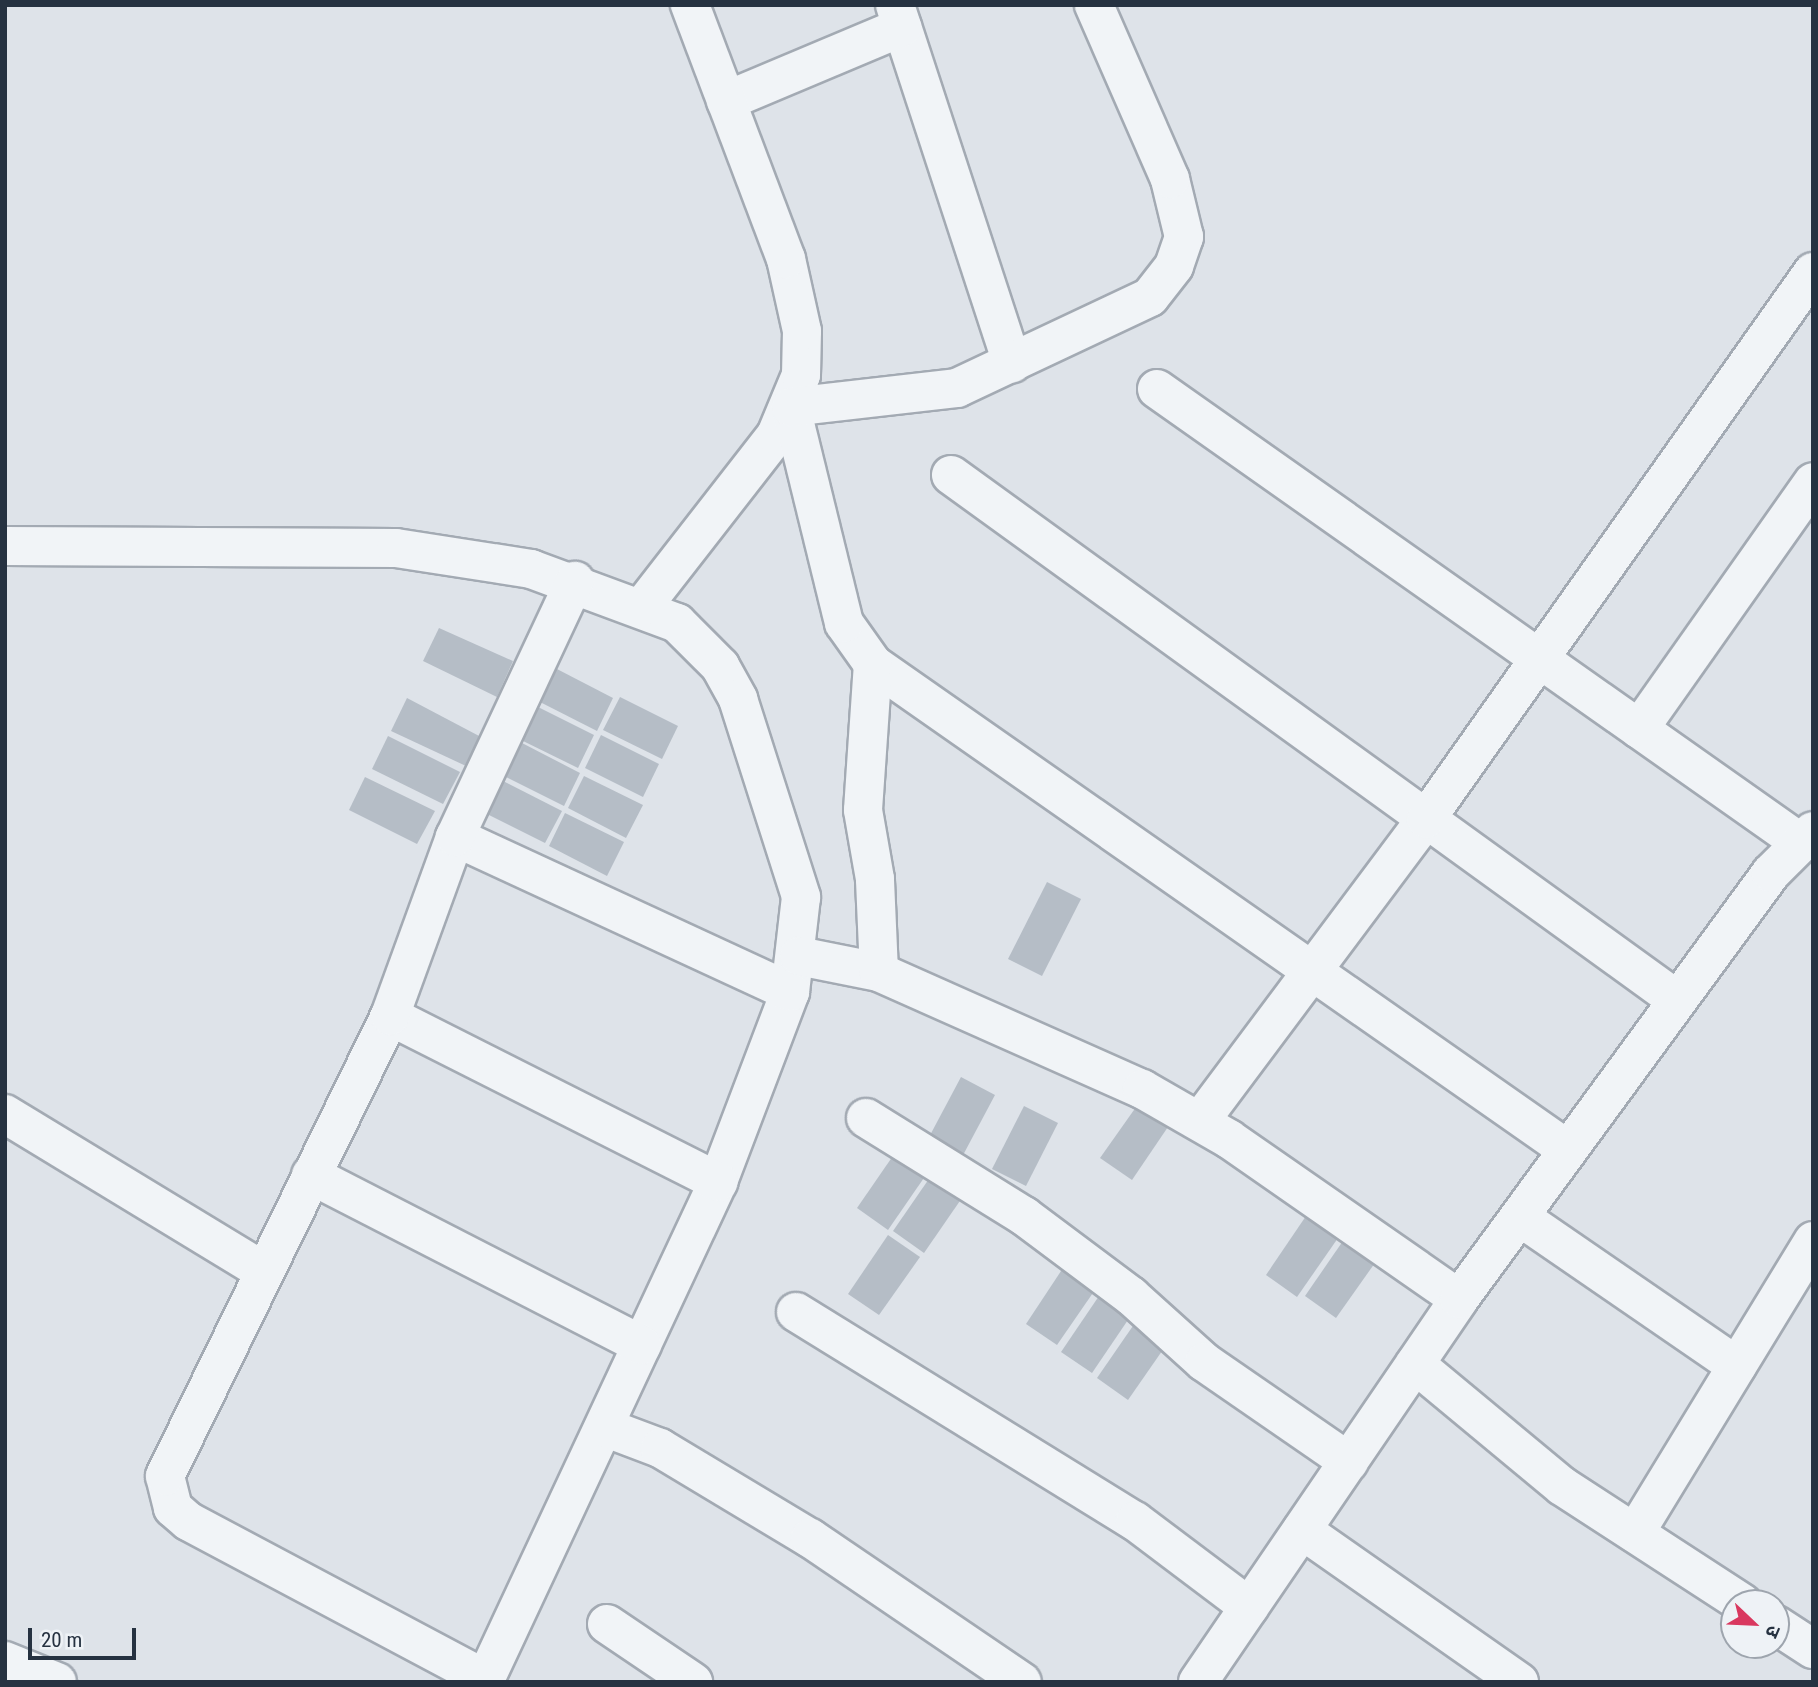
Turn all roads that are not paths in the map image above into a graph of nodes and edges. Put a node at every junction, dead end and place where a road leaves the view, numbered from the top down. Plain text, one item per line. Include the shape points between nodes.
1 (690, 5) edge
2 (1094, 5) edge
3 (899, 16) edge
4 (726, 101) junction
5 (1813, 272) edge
6 (1012, 363) junction
7 (1157, 389) dead end
8 (791, 407) junction
9 (951, 475) dead end
10 (1813, 482) edge
11 (5, 546) edge
12 (575, 581) junction
13 (643, 606) junction
14 (882, 650) junction
15 (1539, 658) junction
16 (1639, 729) junction
17 (1426, 819) junction
18 (1806, 836) edge
19 (454, 837) junction
20 (807, 970) junction
21 (1313, 971) junction
22 (879, 972) junction
23 (1677, 1000) junction
24 (390, 1016) junction
25 (5, 1114) edge
26 (866, 1118) dead end
27 (1200, 1121) junction
28 (1568, 1150) junction
29 (310, 1175) junction
30 (718, 1182) junction
31 (1520, 1217) junction
32 (1813, 1241) edge
33 (263, 1271) junction
34 (1459, 1299) junction
35 (796, 1312) dead end
36 (642, 1345) junction
37 (1415, 1364) junction
38 (1737, 1366) junction
39 (614, 1430) junction
40 (1349, 1461) junction
41 (1302, 1530) junction
42 (1635, 1533) junction
43 (1721, 1589) edge
44 (1249, 1607) junction
45 (607, 1624) dead end
46 (1790, 1634) edge
47 (1813, 1649) edge
48 (5, 1661) edge
49 (484, 1681) edge
50 (57, 1682) edge
51 (693, 1682) edge
52 (1022, 1682) edge
53 (1198, 1682) edge
54 (1519, 1682) edge

1 - 4 street
2 - 6 street via 1170,179 1184,237 1174,266 1150,298
3 - 4 street
3 - 6 street
4 - 8 street via 786,259 802,331 801,375
5 - 15 street
6 - 8 street via 957,388
7 - 15 street
8 - 13 street via 749,472
8 - 14 street via 844,624
9 - 17 street
10 - 16 street
11 - 12 street via 396,548
12 - 13 street
12 - 19 street
13 - 20 street via 700,643 738,699 802,897
14 - 21 street
14 - 22 street via 863,810 875,879
15 - 16 street
15 - 17 street
16 - 18 street
17 - 21 street
17 - 23 street
18 - 23 street
19 - 20 street
19 - 24 street
20 - 22 street
20 - 30 street
21 - 27 street
21 - 28 street
22 - 27 street
23 - 28 street
24 - 29 street
24 - 30 street
25 - 33 street
26 - 40 street via 1024,1216 1131,1296 1204,1362
27 - 34 street
28 - 31 street
29 - 33 street
29 - 36 street
30 - 36 street
31 - 34 street
31 - 38 street
32 - 38 street
33 - 49 street via 167,1464 165,1492 173,1508
34 - 37 street
35 - 44 street via 1135,1521
36 - 39 street
37 - 40 street
37 - 42 street via 1562,1486
38 - 42 street
39 - 49 street
39 - 52 street via 660,1448 884,1585
40 - 41 street
41 - 44 street
41 - 54 street
42 - 43 street
44 - 53 street
45 - 51 street
46 - 47 street
48 - 50 street

